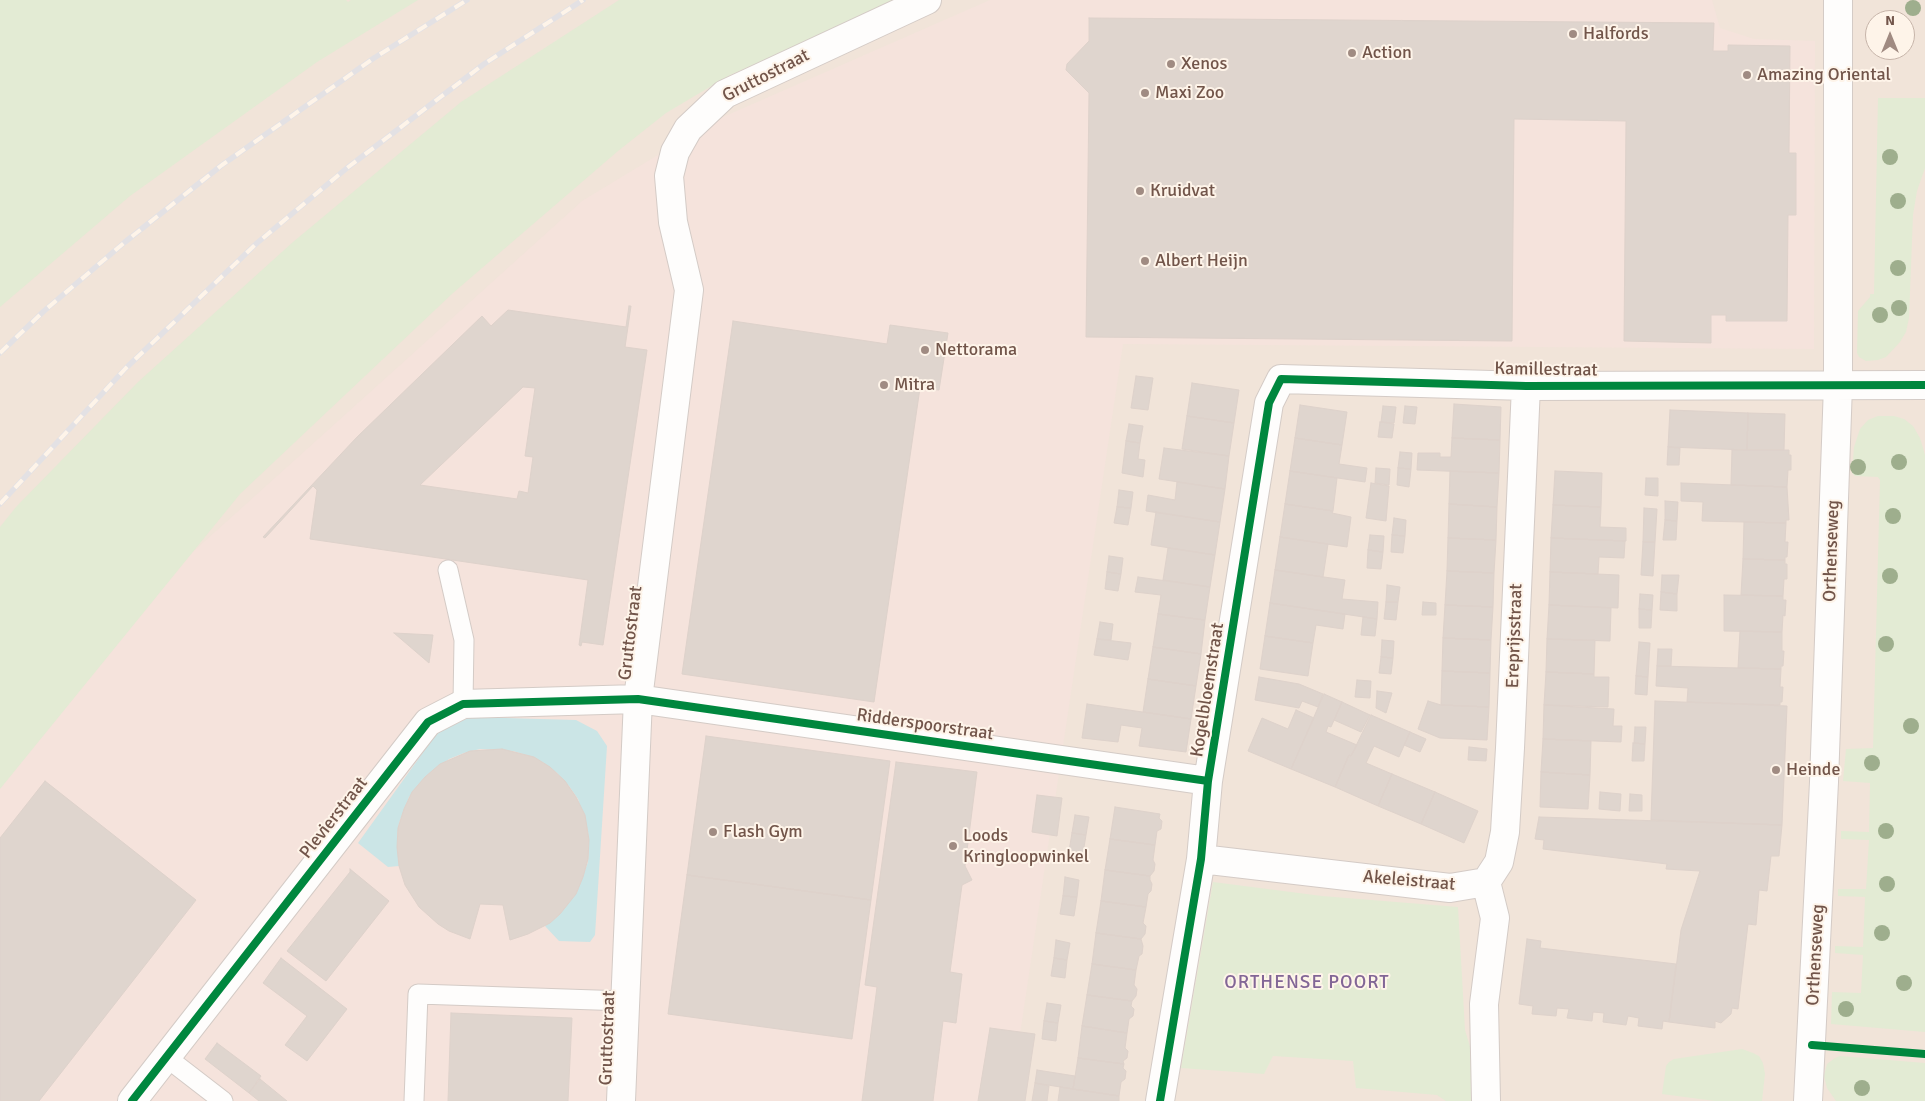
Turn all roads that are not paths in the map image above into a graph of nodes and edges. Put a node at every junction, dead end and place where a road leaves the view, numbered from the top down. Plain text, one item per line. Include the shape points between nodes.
1 (926, 0) edge
2 (1838, 0) edge
3 (1838, 385) junction
4 (1925, 385) edge
5 (1526, 386) junction
6 (1269, 403) joint
7 (448, 570) dead end
8 (638, 699) junction
9 (463, 704) junction
10 (1208, 780) junction
11 (1201, 859) junction
12 (1486, 882) junction
13 (625, 1001) junction
14 (166, 1057) junction
15 (132, 1101) edge
16 (222, 1101) edge
17 (414, 1101) edge
18 (621, 1101) edge
19 (1160, 1101) edge
20 (1486, 1101) edge
21 (1808, 1101) edge

1 - 8 street, Gruttostraat via 724,94 688,129 675,152 668,176 673,222 689,290
2 - 3 street, Orthenseweg
3 - 4 street, Kamillestraat
3 - 5 street, Kamillestraat
3 - 21 street, Orthenseweg via 1824,792
5 - 6 street, Kamillestraat via 1281,379
5 - 12 street, Ereprijsstraat via 1505,832 1499,862
6 - 10 street, Kogelbloemstraat
7 - 9 lane via 464,640
8 - 9 street, Plevierstraat
8 - 10 street, Ridderspoorstraat
8 - 13 street, Gruttostraat
9 - 14 street, Plevierstraat via 428,722
10 - 11 street, Kogelbloemstraat
11 - 12 street, Akeleistraat via 1450,888
11 - 19 street, Kogelbloemstraat
12 - 20 street via 1495,918 1484,1004
13 - 17 lane via 418,994
13 - 18 street, Gruttostraat
14 - 15 street, Plevierstraat
14 - 16 lane

